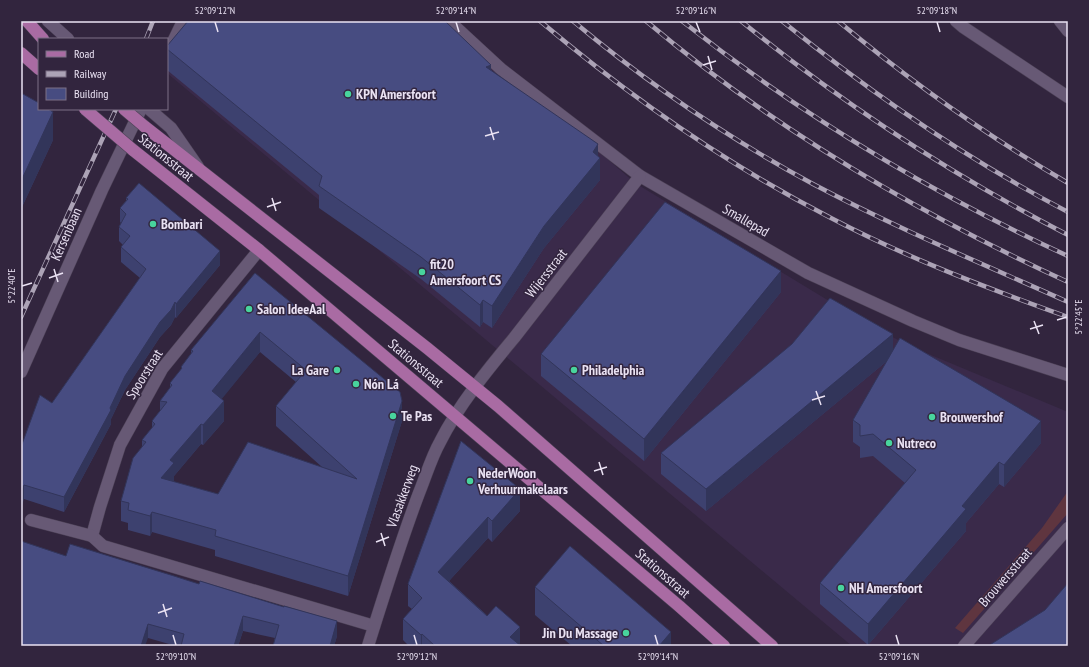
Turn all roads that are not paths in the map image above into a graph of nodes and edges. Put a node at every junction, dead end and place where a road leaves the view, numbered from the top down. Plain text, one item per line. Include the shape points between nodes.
1 (27, 21) edge
2 (48, 21) edge
3 (183, 21) edge
4 (449, 21) edge
5 (956, 21) edge
6 (1060, 21) edge
7 (1068, 31) edge
8 (42, 38) edge
9 (67, 38) edge
10 (168, 52) edge
11 (21, 53) edge
12 (38, 67) edge
13 (1068, 97) edge
14 (86, 110) edge
15 (125, 110) edge
16 (141, 110) edge
17 (151, 111) edge
18 (201, 170) junction
19 (640, 176) junction
20 (259, 250) junction
21 (21, 372) edge
22 (1068, 375) edge
23 (475, 387) junction
24 (456, 416) junction
25 (31, 520) dead end
26 (1068, 528) edge
27 (92, 536) junction
28 (374, 626) junction
29 (368, 646) edge
30 (724, 646) edge
31 (772, 646) edge
32 (964, 646) edge

1 - 8 main road
2 - 9 street
3 - 10 street
4 - 19 street, Smallepad via 501,69
5 - 13 street
6 - 7 street
11 - 12 main road
14 - 20 main road, Stationsstraat, bridge
15 - 18 main road, Stationsstraat, bridge
16 - 21 street, Kersenbaan
17 - 18 street, Stationsstraat via 171,128
18 - 23 main road, Stationsstraat
19 - 22 street, Smallepad via 808,273 958,340
19 - 23 street, Wijersstraat
20 - 24 main road, Stationsstraat
20 - 27 street, Spoorstraat via 162,369 120,445
23 - 24 street, Vlasakkerweg
23 - 31 main road, Stationsstraat
24 - 28 street, Vlasakkerweg via 431,461
24 - 30 main road, Stationsstraat
25 - 27 street
26 - 32 street, Brouwersstraat
27 - 28 street via 103,546
28 - 29 street, Vlasakkerweg

